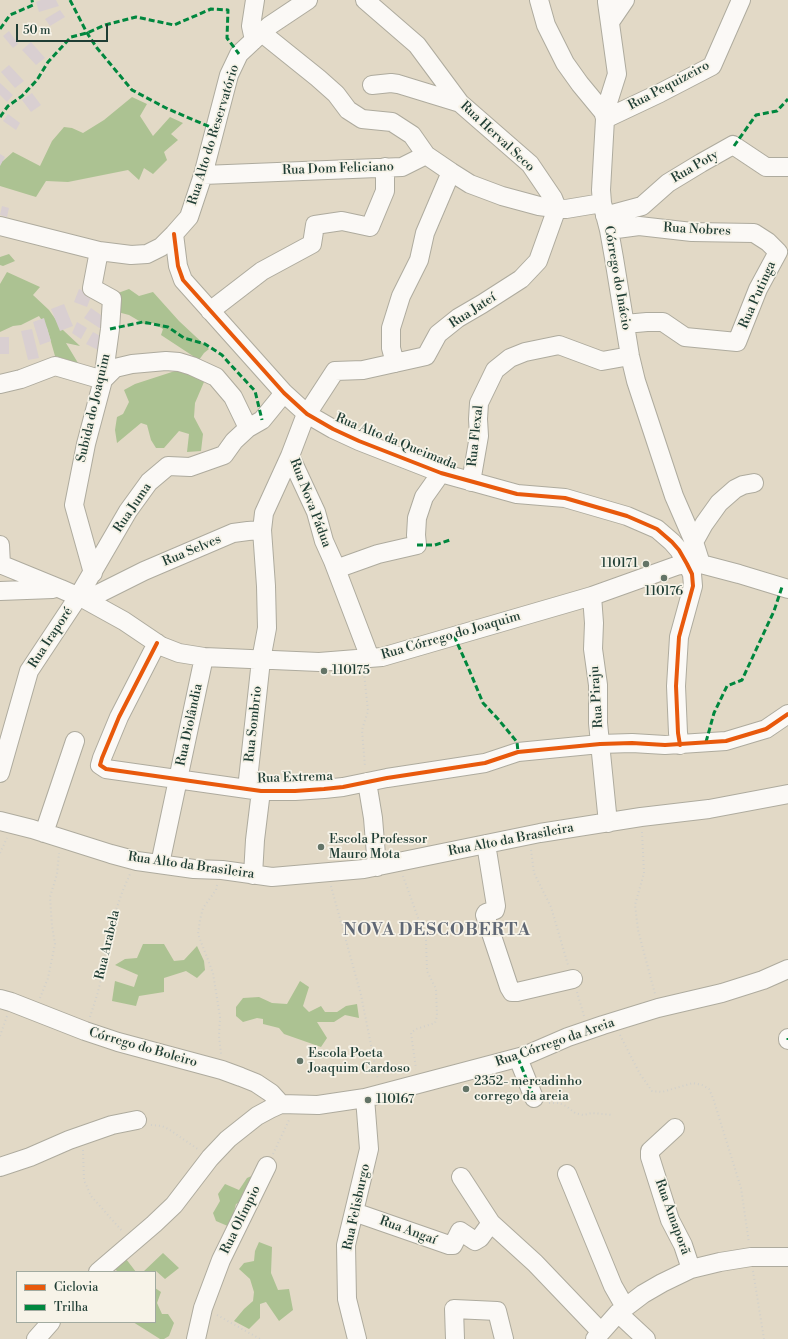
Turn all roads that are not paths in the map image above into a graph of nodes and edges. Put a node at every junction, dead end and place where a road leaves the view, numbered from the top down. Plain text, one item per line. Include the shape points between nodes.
1 (255, 0) edge
2 (308, 0) edge
3 (365, 0) edge
4 (539, 0) edge
5 (607, 0) edge
6 (625, 0) edge
7 (741, 0) edge
8 (610, 22) junction
9 (258, 36) junction
10 (372, 85) dead end
11 (460, 103) junction
12 (605, 117) junction
13 (426, 155) junction
14 (788, 166) edge
15 (385, 167) junction
16 (451, 172) junction
17 (204, 175) junction
18 (557, 208) junction
19 (605, 216) junction
20 (0, 226) edge
21 (174, 234) junction
22 (99, 251) junction
23 (778, 252) joint
24 (210, 311) junction
25 (625, 324) junction
26 (630, 356) junction
27 (395, 363) junction
28 (103, 380) junction
29 (0, 384) edge
30 (284, 394) junction
31 (306, 414) junction
32 (248, 428) junction
33 (290, 456) junction
34 (441, 473) junction
35 (471, 482) junction
36 (754, 483) dead end
37 (262, 530) junction
38 (694, 542) junction
39 (0, 545) edge
40 (694, 564) junction
41 (1, 565) edge
42 (336, 569) junction
43 (93, 573) junction
44 (61, 589) junction
45 (788, 589) edge
46 (0, 591) edge
47 (592, 596) junction
48 (82, 599) junction
49 (157, 642) junction
50 (204, 656) junction
51 (366, 659) junction
52 (261, 660) junction
53 (788, 714) edge
54 (75, 741) dead end
55 (600, 744) junction
56 (680, 745) junction
57 (1, 769) edge
58 (178, 779) junction
59 (367, 782) junction
60 (254, 790) junction
61 (788, 794) edge
62 (0, 821) edge
63 (608, 823) junction
64 (52, 836) junction
65 (486, 844) junction
66 (160, 864) junction
67 (377, 867) junction
68 (253, 875) junction
69 (788, 969) edge
70 (573, 979) road end
71 (6, 1000) edge
72 (518, 1058) junction
73 (373, 1096) junction
74 (534, 1098) road end
75 (288, 1104) junction
76 (137, 1120) road end
77 (675, 1128) dead end
78 (268, 1166) road end
79 (0, 1168) edge
80 (567, 1174) dead end
81 (461, 1177) dead end
82 (354, 1212) junction
83 (491, 1223) junction
84 (788, 1257) edge
85 (691, 1269) junction
86 (99, 1271) edge
87 (622, 1310) junction
88 (50, 1323) edge
89 (598, 1335) edge
90 (36, 1339) edge
91 (196, 1339) edge
92 (357, 1339) edge
93 (455, 1339) edge
94 (504, 1339) edge
95 (646, 1339) edge

1 - 9 street via 251,26
2 - 9 street, Rua Alto do Reservatório
3 - 11 street, Rua Herval Seco via 417,45
4 - 12 street via 546,25 565,64
5 - 8 street, Córrego do Inácio
6 - 8 street
7 - 12 street, Rua Pequizeiro via 712,66
8 - 12 street, Córrego do Inácio via 617,74
9 - 13 street via 318,78 336,94 348,110 362,119 392,122 412,135
9 - 17 street, Rua Alto do Reservatório via 239,54 229,75
10 - 11 street via 398,84
11 - 18 street, Rua Herval Seco via 530,164 554,198
12 - 19 street, Córrego do Inácio via 601,190
13 - 15 street, Rua Dom Feliciano via 402,167
13 - 16 street
14 - 19 street, Rua Poty via 766,167 733,145 668,183 642,206
15 - 17 street, Rua Dom Feliciano
15 - 24 street via 385,191 370,227 342,221 315,225 312,244 262,271
16 - 18 street via 470,184 502,196
16 - 27 street via 425,233 419,260 401,296 390,328
17 - 21 street, Rua Alto do Reservatório via 189,217
18 - 19 street
18 - 27 street, Rua Jateí via 538,261 521,279 458,318 438,334 426,356
19 - 23 street, Rua Nobres via 639,226 692,232 754,233
19 - 25 street, Córrego do Inácio
20 - 22 street, Rua Alto do Reservatório
21 - 22 street, Rua Alto do Reservatório via 161,247 147,254
21 - 24 street, Rua Alto da Queimada via 178,266 183,280
22 - 28 street, Subida do Joaquim via 92,288 112,299
23 - 25 street, Rua Putinga via 758,289 737,342 685,337 663,322
24 - 30 street, Rua Alto da Queimada
25 - 26 street, Córrego do Inácio
26 - 35 street, Rua Flexal via 602,361 559,345 510,358 495,370 479,403 479,436
26 - 38 street, Córrego do Inácio via 674,496
27 - 31 street, Rua Jateí via 363,370 335,371
28 - 29 street via 55,366
28 - 32 street via 115,368 132,364 166,361 192,366 216,377 233,397
28 - 43 street, Subida do Joaquim via 86,444 74,506
30 - 31 street, Rua Alto da Queimada
30 - 32 street, Rua Juma via 262,420
31 - 33 street, Rua Nova Pádua
31 - 34 street, Rua Alto da Queimada via 359,441
32 - 43 street, Rua Juma via 224,455 190,467 168,466 149,482 128,511
33 - 37 street, Rua Sombrio via 264,512
33 - 42 street, Rua Nova Pádua via 316,512 324,542
34 - 35 street, Rua Alto da Queimada
34 - 42 street via 424,497 417,518 417,545 378,554
35 - 40 street, Rua Alto da Queimada via 517,494 565,498 627,516 657,529
36 - 38 street via 735,489 719,503
37 - 48 street, Rua Selves via 232,533
37 - 52 street, Rua Sombrio via 267,622
38 - 40 street, Córrego do Inácio
39 - 41 street
40 - 45 street
40 - 47 street, Rua Córrego do Joaquim via 676,566
40 - 56 street via 693,586 680,637 676,686
41 - 44 street, Rua Córrego do Joaquim
42 - 51 street, Rua Nova Pádua
43 - 48 street, Rua Juma
44 - 46 street
44 - 48 street, Rua Córrego do Joaquim
47 - 51 street, Rua Córrego do Joaquim via 382,657
47 - 55 street, Rua Piraju
48 - 49 street, Rua Córrego do Joaquim
48 - 57 street, Rua Iraporé via 29,671
49 - 50 street, Rua Córrego do Joaquim via 179,652
49 - 58 street, Rua Extrema via 119,717 100,765 106,769
50 - 52 street, Rua Córrego do Joaquim
50 - 58 street, Rua Diolândia
51 - 52 street, Rua Córrego do Joaquim via 319,662
52 - 60 street, Rua Sombrio
53 - 56 street, Rua Extrema via 766,729 745,736 726,741
54 - 64 street
55 - 56 street, Rua Extrema
55 - 59 street, Rua Extrema via 518,752 485,763
55 - 63 street, Rua Piraju
58 - 60 street, Rua Extrema
58 - 66 street, Rua Diolândia
59 - 60 street, Rua Extrema via 324,789
59 - 67 street
60 - 68 street, Rua Sombrio
61 - 63 street, Rua Alto da Brasileira via 709,809
62 - 64 street, Rua Alto da Brasileira
63 - 65 street, Rua Alto da Brasileira
64 - 66 street, Rua Alto da Brasileira via 137,861
65 - 67 street, Rua Alto da Brasileira
65 - 70 street via 496,906 485,915 508,987 512,992 517,992
66 - 68 street, Rua Alto da Brasileira
67 - 68 street, Rua Alto da Brasileira via 272,877
69 - 72 street, Rua Córrego da Areia via 722,993 613,1022
71 - 75 street, Córrego do Boleiro via 118,1042 222,1070 256,1083
72 - 73 street, Rua Córrego da Areia
72 - 74 street
73 - 75 street, Rua Córrego da Areia via 318,1105
73 - 82 street, Rua Felisburgo via 369,1149
75 - 86 street, Rua Córrego da Areia via 257,1116 228,1139 174,1204
76 - 79 street via 112,1125 69,1140
77 - 85 street, Rua Amaporã via 650,1151 650,1157 668,1213
78 - 91 street, Rua Olímpio via 221,1260 203,1308
80 - 87 street
81 - 83 street
82 - 83 street, Rua Angaí via 449,1245 453,1245 460,1231 475,1241
82 - 92 street, Rua Felisburgo via 346,1245 347,1299
83 - 89 street via 535,1263
84 - 85 street via 751,1257
85 - 87 street via 643,1294
87 - 89 street
87 - 95 street
88 - 90 street
93 - 94 street via 454,1308 497,1312

